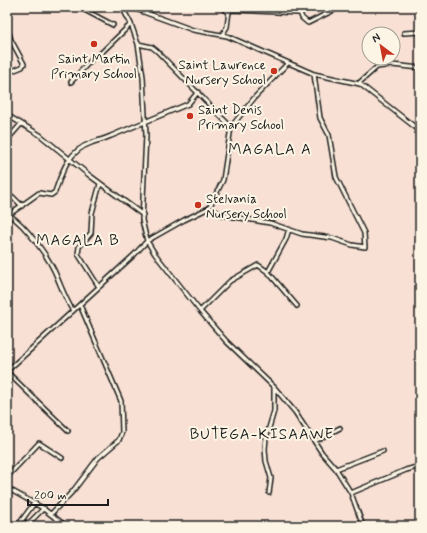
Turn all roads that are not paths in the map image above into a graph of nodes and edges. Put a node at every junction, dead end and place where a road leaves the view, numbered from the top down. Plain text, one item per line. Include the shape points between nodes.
1 (79, 7) edge
2 (122, 7) edge
3 (130, 7) edge
4 (153, 7) edge
5 (222, 7) edge
6 (298, 7) edge
7 (340, 7) edge
8 (148, 13) junction
9 (229, 13) junction
10 (299, 13) junction
11 (131, 24) junction
12 (113, 25) dead end
13 (7, 27) edge
14 (420, 32) edge
15 (404, 33) dead end
16 (222, 34) junction
17 (138, 44) junction
18 (288, 63) junction
19 (420, 68) edge
20 (7, 72) edge
21 (314, 74) junction
22 (71, 82) dead end
23 (359, 83) junction
24 (198, 92) junction
25 (7, 116) edge
26 (146, 123) junction
27 (21, 124) junction
28 (231, 127) junction
29 (420, 131) edge
30 (7, 140) edge
31 (69, 158) junction
32 (9, 182) dead end
33 (100, 184) junction
34 (7, 188) edge
35 (7, 192) edge
36 (22, 206) junction
37 (208, 208) junction
38 (143, 214) junction
39 (8, 216) edge
40 (289, 229) junction
41 (147, 241) junction
42 (268, 272) junction
43 (99, 287) junction
44 (80, 305) junction
45 (296, 306) dead end
46 (73, 311) junction
47 (200, 311) junction
48 (7, 372) edge
49 (274, 387) junction
50 (340, 428) dead end
51 (68, 431) dead end
52 (315, 441) junction
53 (383, 451) dead end
54 (62, 458) dead end
55 (420, 466) edge
56 (336, 469) junction
57 (7, 477) edge
58 (7, 488) edge
59 (269, 493) dead end
60 (351, 493) junction
61 (34, 502) junction
62 (44, 508) junction
63 (51, 514) junction
64 (66, 526) edge
65 (363, 526) edge

1 - 12 street
2 - 11 street
3 - 8 street
4 - 8 street
5 - 9 street
6 - 10 street
7 - 10 street via 308,23
8 - 16 street via 193,30
9 - 10 street via 233,10
9 - 16 street via 227,27
11 - 17 street
11 - 22 street
13 - 20 street via 24,64
14 - 15 street
16 - 18 street
17 - 24 street via 152,47
17 - 26 street
18 - 21 street
18 - 28 street
19 - 23 street via 397,65 377,67
21 - 23 street
21 - 40 street via 320,118 329,135 336,177 362,230 366,241 365,247
23 - 29 street
24 - 26 street via 188,104
24 - 28 street
25 - 27 street
26 - 31 street via 102,141 89,143
26 - 38 street
27 - 30 street
27 - 31 street via 34,130
28 - 37 street via 223,180
31 - 33 street
31 - 36 street via 55,192 51,195 39,193
32 - 34 street
33 - 38 street
33 - 43 street via 92,213 91,233 79,247 78,254
35 - 36 street
36 - 39 street
37 - 40 street via 223,214
37 - 41 street
38 - 41 street
39 - 46 street via 20,224 34,240
40 - 42 street
41 - 43 street
41 - 47 street
42 - 45 street
42 - 47 street via 258,265 249,270 230,281
43 - 44 street
44 - 46 street
44 - 63 street via 121,401 122,432 119,440 98,458 73,491
46 - 48 street
47 - 49 street via 226,341
48 - 51 street
49 - 52 street
49 - 59 street via 274,411 265,449 271,478
50 - 52 street
52 - 56 street
53 - 56 street
54 - 57 street via 38,444
55 - 60 street
56 - 60 street
58 - 61 street
60 - 65 street
61 - 62 street
61 - 62 street via 19,524 30,522
62 - 63 street
63 - 64 street

